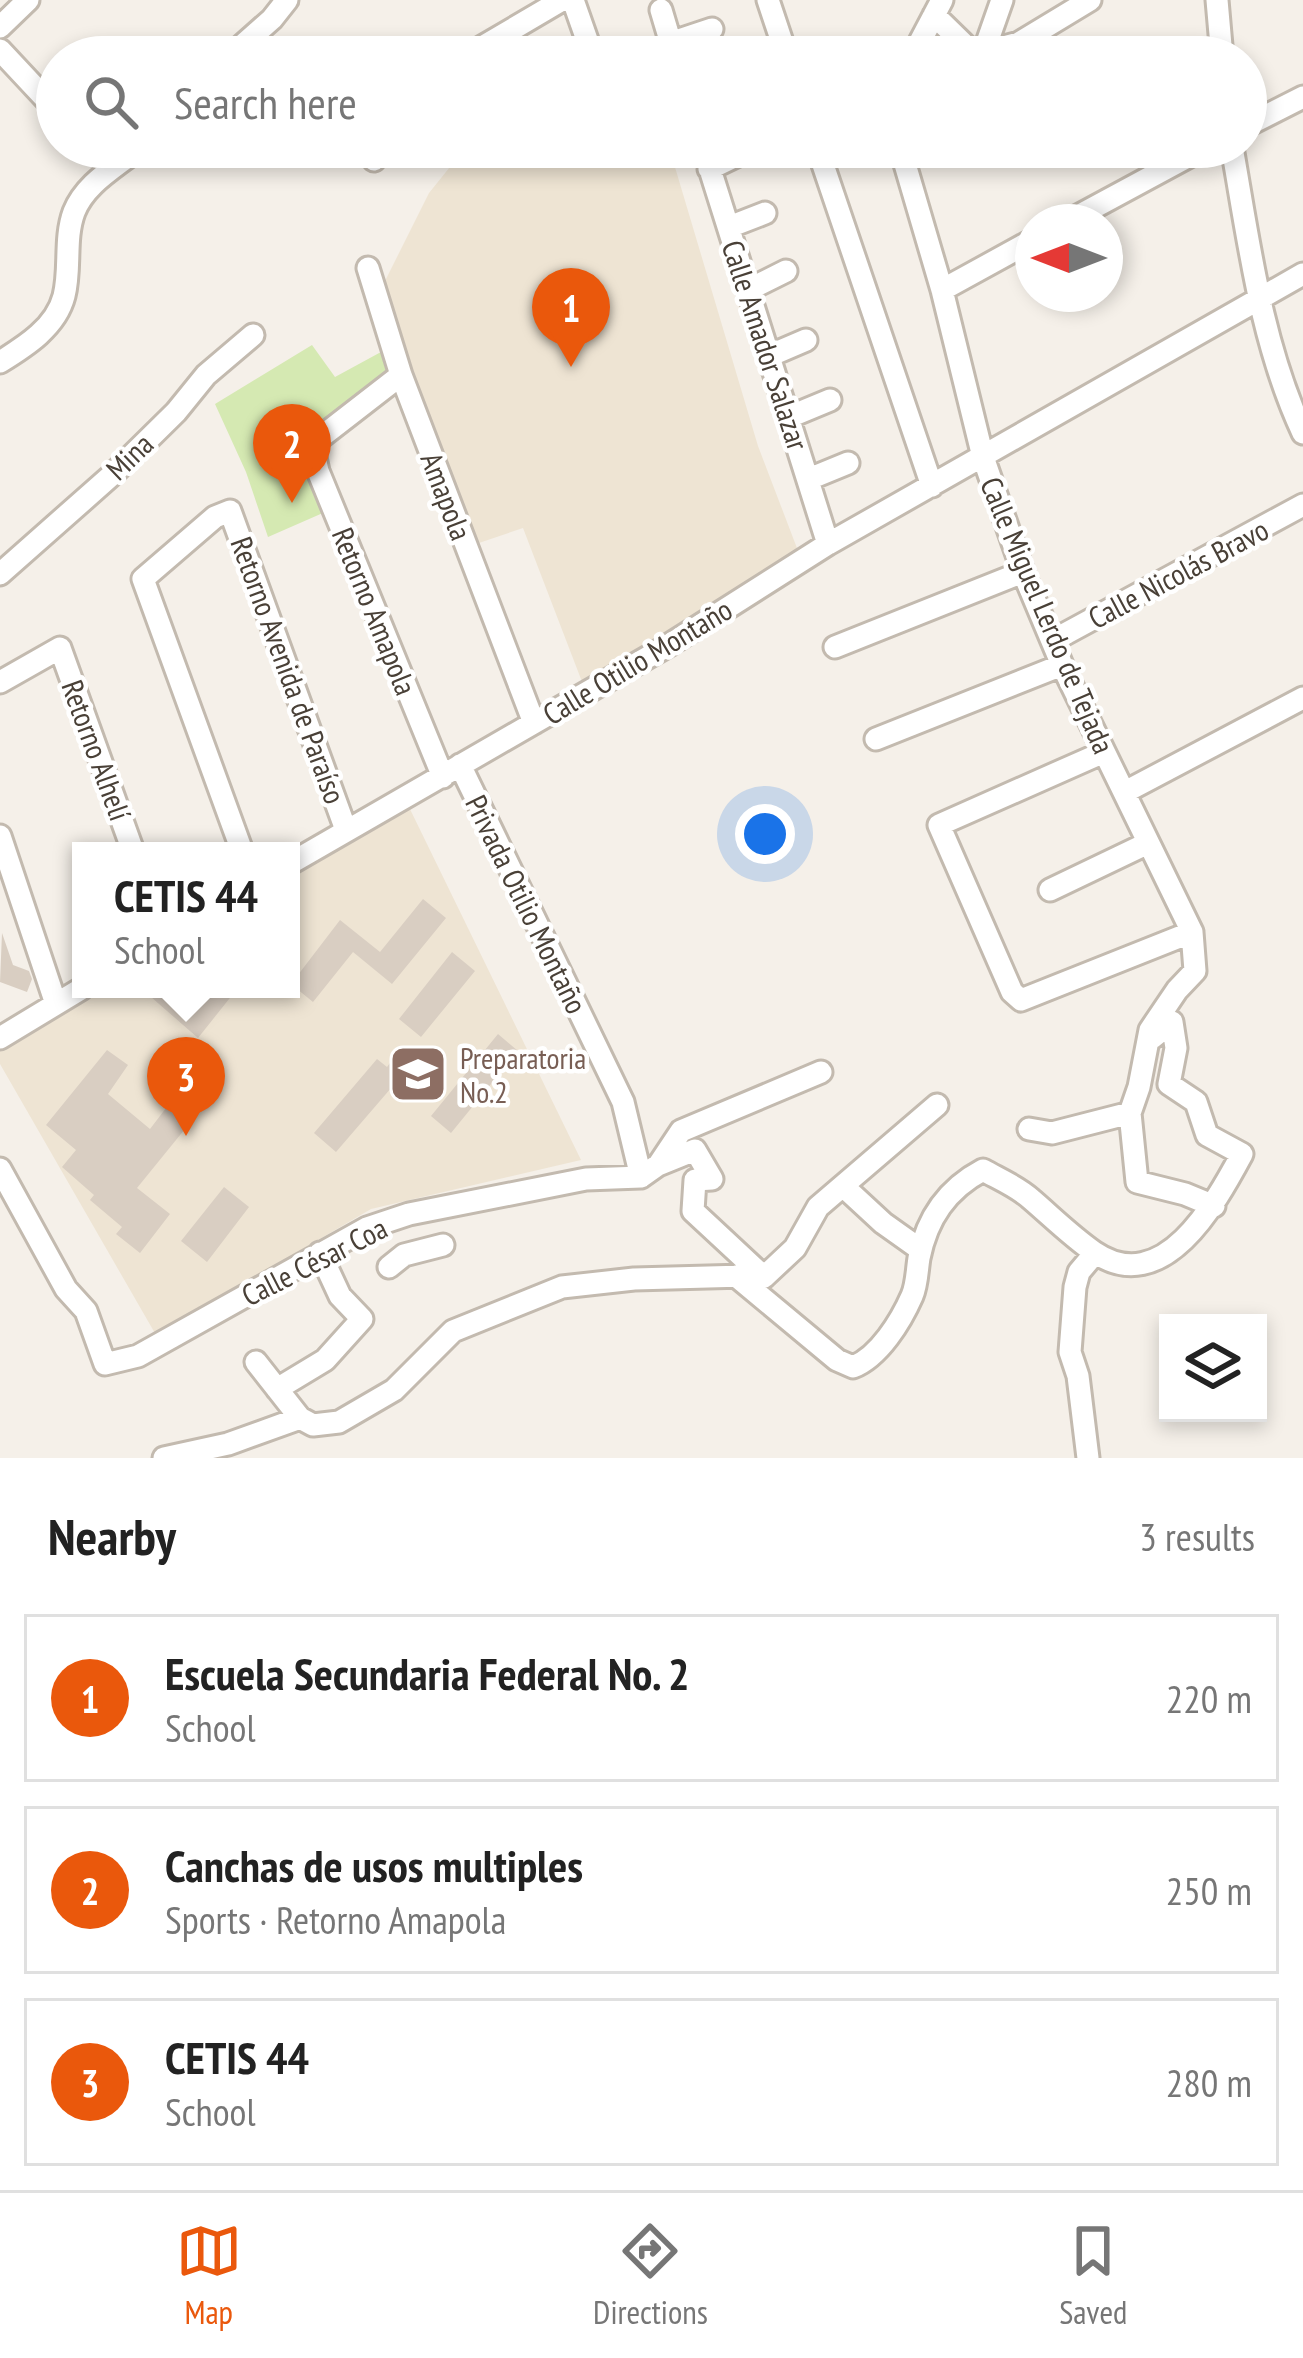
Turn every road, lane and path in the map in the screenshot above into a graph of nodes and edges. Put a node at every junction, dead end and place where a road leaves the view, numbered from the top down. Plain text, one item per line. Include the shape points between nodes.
1 (28, 0) edge
2 (286, 0) edge
3 (562, 0) edge
4 (573, 0) edge
5 (768, 0) edge
6 (1002, 0) edge
7 (1090, 0) edge
8 (1217, 0) edge
9 (938, 7) edge
10 (661, 10) dead end
11 (0, 27) edge
12 (712, 29) dead end
13 (253, 36) edge
14 (501, 36) edge
15 (585, 36) edge
16 (669, 36) edge
17 (699, 36) edge
18 (780, 36) edge
19 (923, 36) edge
20 (960, 36) edge
21 (985, 36) edge
22 (1031, 36) edge
23 (1220, 36) edge
24 (0, 50) edge
25 (36, 89) edge
26 (1303, 97) edge
27 (1267, 115) edge
28 (111, 168) edge
29 (709, 168) edge
30 (824, 168) edge
31 (906, 168) edge
32 (1167, 168) edge
33 (1236, 168) edge
34 (1100, 204) edge
35 (765, 213) dead end
36 (728, 226) junction
37 (1015, 250) edge
38 (368, 268) dead end
39 (786, 271) dead end
40 (1303, 274) edge
41 (748, 290) junction
42 (942, 290) junction
43 (1258, 296) junction
44 (253, 335) dead end
45 (806, 340) dead end
46 (771, 355) junction
47 (0, 362) edge
48 (401, 375) junction
49 (830, 400) dead end
50 (789, 417) junction
51 (1303, 433) edge
52 (983, 457) junction
53 (848, 463) dead end
54 (809, 479) junction
55 (932, 486) junction
56 (1303, 505) edge
57 (829, 544) junction
58 (1023, 572) junction
59 (0, 574) edge
60 (1052, 641) junction
61 (835, 647) dead end
62 (1062, 665) junction
63 (0, 682) edge
64 (1302, 701) edge
65 (534, 723) junction
66 (876, 739) dead end
67 (1104, 752) junction
68 (452, 771) junction
69 (1125, 792) junction
70 (346, 830) junction
71 (0, 836) edge
72 (131, 842) edge
73 (239, 842) edge
74 (1146, 844) junction
75 (300, 858) edge
76 (1050, 890) dead end
77 (1192, 932) junction
78 (72, 994) edge
79 (56, 1004) junction
80 (0, 1039) edge
81 (1148, 1042) junction
82 (821, 1072) dead end
83 (937, 1105) dead end
84 (1130, 1113) junction
85 (1029, 1130) dead end
86 (0, 1168) edge
87 (650, 1171) junction
88 (843, 1186) junction
89 (1214, 1206) junction
90 (409, 1214) junction
91 (443, 1245) dead end
92 (921, 1250) junction
93 (1095, 1252) junction
94 (320, 1253) junction
95 (415, 1253) junction
96 (389, 1267) dead end
97 (736, 1276) junction
98 (764, 1276) junction
99 (256, 1362) dead end
100 (277, 1389) junction
101 (300, 1418) junction
102 (164, 1458) edge
103 (1088, 1458) edge

1 - 11 street
2 - 13 street
3 - 14 street
4 - 15 street
5 - 18 street
6 - 21 street
7 - 22 street
8 - 23 street
9 - 19 street
9 - 20 street
10 - 16 street
12 - 17 street
24 - 25 street
26 - 27 street
28 - 47 street via 75,210 64,297 49,325
29 - 36 street, Calle Amador Salazar
30 - 55 street
31 - 42 street, Calle Miguel Lerdo de Tejada
32 - 34 street
33 - 43 street
35 - 36 street
36 - 41 street, Calle Amador Salazar
37 - 42 street
38 - 48 street, Amapola
39 - 41 street
40 - 43 street, Calle Otilio Montaño
41 - 46 street, Calle Amador Salazar
42 - 52 street, Calle Miguel Lerdo de Tejada
43 - 51 street
43 - 52 street, Calle Otilio Montaño
44 - 59 street, Mina
45 - 46 street
46 - 50 street, Calle Amador Salazar
48 - 65 street, Amapola
48 - 68 street, Retorno Amapola via 312,444
49 - 50 street
50 - 54 street, Calle Amador Salazar
52 - 55 street, Calle Otilio Montaño
52 - 58 street, Calle Miguel Lerdo de Tejada
53 - 54 street
54 - 57 street, Calle Amador Salazar
55 - 57 street, Calle Otilio Montaño
56 - 60 street, Calle Nicolás Bravo
57 - 65 street, Calle Otilio Montaño
58 - 60 street, Calle Miguel Lerdo de Tejada
58 - 61 street
60 - 62 street, Calle Miguel Lerdo de Tejada
62 - 66 street
62 - 67 street, Calle Miguel Lerdo de Tejada
63 - 72 street, Retorno Alhelí via 61,648
64 - 69 street
65 - 68 street, Calle Otilio Montaño
67 - 69 street, Calle Miguel Lerdo de Tejada
67 - 77 street via 939,825 1012,992 1021,1000
68 - 70 street, Calle Otilio Montaño
68 - 87 street, Privada Otilio Montaño via 623,1102
69 - 74 street, Calle Miguel Lerdo de Tejada
70 - 73 street, Retorno Avenida de Paraíso via 230,511 143,578
70 - 75 street, Calle Otilio Montaño
71 - 79 street
74 - 76 street
74 - 77 street, Calle Miguel Lerdo de Tejada
77 - 81 street via 1195,971
78 - 79 street
79 - 80 street
81 - 84 street
81 - 89 street via 1172,1022 1169,1084 1196,1102 1207,1135 1242,1154
82 - 87 street via 681,1131
83 - 88 street
84 - 85 street via 1052,1133
84 - 89 street via 1137,1183
86 - 94 street, Calle César Coa via 86,1311 105,1364 138,1356
87 - 90 street, Calle César Coa
87 - 98 street, Calle César Coa via 694,1150 712,1179 694,1180 693,1211
88 - 92 street
88 - 98 street
89 - 93 street via 1145,1264
90 - 94 street, Calle César Coa
90 - 95 street
91 - 95 street
92 - 93 street via 937,1209 983,1170 1029,1196
92 - 97 street via 913,1294 873,1356 853,1367
93 - 103 street via 1075,1287 1070,1352
94 - 100 street via 340,1296 362,1319 325,1360
95 - 96 street
97 - 98 street
97 - 101 street via 562,1287 453,1331 394,1390 339,1422
99 - 100 street
100 - 101 street
101 - 102 street

